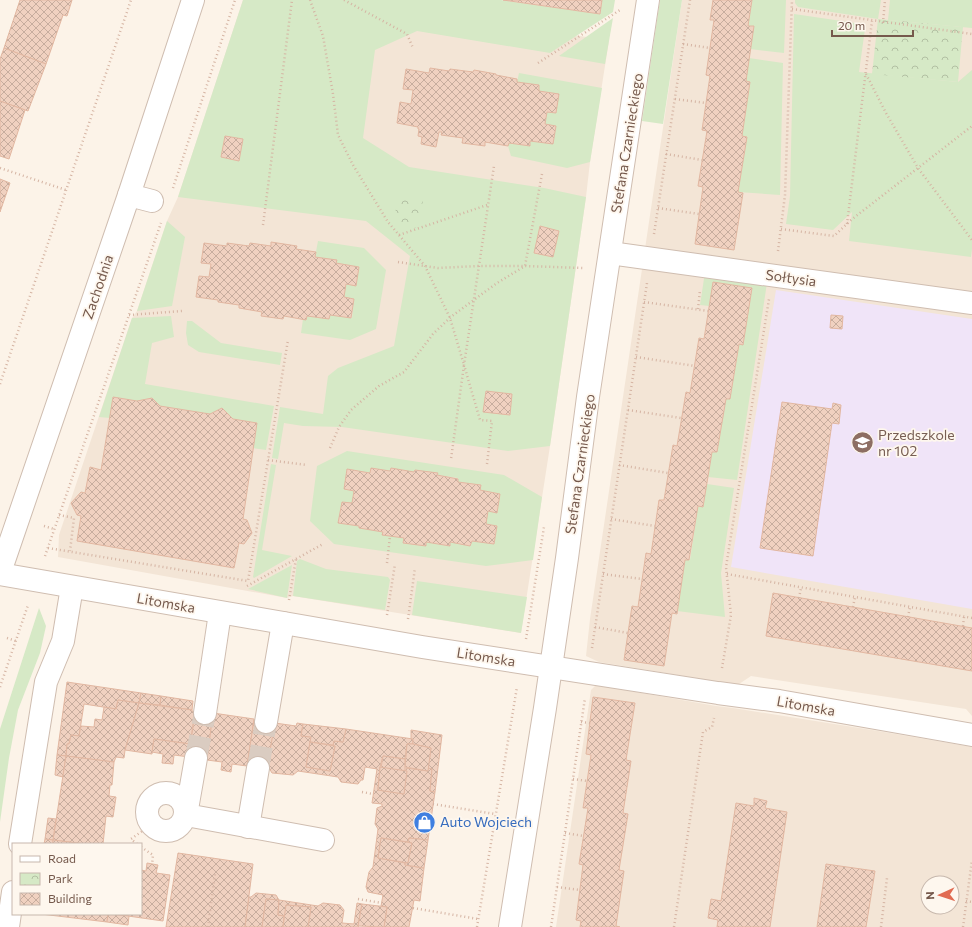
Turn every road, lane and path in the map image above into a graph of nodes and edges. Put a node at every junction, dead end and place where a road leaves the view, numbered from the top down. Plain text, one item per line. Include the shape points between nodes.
1 (131, 0) edge
2 (193, 0) edge
3 (235, 0) edge
4 (292, 0) edge
5 (310, 0) edge
6 (344, 0) edge
7 (648, 0) edge
8 (690, 0) edge
9 (792, 0) edge
10 (885, 0) edge
11 (626, 7) dead end
12 (792, 9) junction
13 (872, 21) junction
14 (883, 23) junction
15 (972, 34) edge
16 (683, 44) junction
17 (413, 48) dead end
18 (710, 48) dead end
19 (538, 63) dead end
20 (866, 73) junction
21 (675, 99) junction
22 (706, 103) dead end
23 (972, 126) edge
24 (666, 154) junction
25 (702, 160) dead end
26 (494, 166) dead end
27 (0, 168) edge
28 (918, 168) junction
29 (542, 174) dead end
30 (173, 188) dead end
31 (66, 190) junction
32 (130, 195) junction
33 (152, 201) dead end
34 (487, 205) junction
35 (658, 208) junction
36 (699, 214) dead end
37 (162, 222) dead end
38 (263, 225) dead end
39 (847, 225) junction
40 (781, 229) junction
41 (399, 235) junction
42 (972, 240) edge
43 (610, 253) junction
44 (651, 259) junction
45 (398, 262) dead end
46 (425, 266) junction
47 (478, 266) junction
48 (525, 266) junction
49 (585, 268) dead end
50 (773, 276) junction
51 (473, 301) junction
52 (644, 302) junction
53 (972, 303) edge
54 (182, 311) dead end
55 (708, 311) dead end
56 (129, 316) junction
57 (450, 318) junction
58 (288, 340) dead end
59 (636, 357) junction
60 (464, 365) junction
61 (695, 366) dead end
62 (0, 384) edge
63 (628, 410) junction
64 (681, 418) dead end
65 (330, 448) dead end
66 (452, 459) dead end
67 (268, 460) junction
68 (487, 464) dead end
69 (307, 465) dead end
70 (619, 465) junction
71 (668, 473) dead end
72 (59, 515) junction
73 (611, 519) junction
74 (44, 526) dead end
75 (655, 526) dead end
76 (54, 529) junction
77 (390, 536) dead end
78 (323, 544) dead end
79 (48, 548) junction
80 (70, 551) junction
81 (296, 559) junction
82 (387, 563) dead end
83 (395, 564) dead end
84 (415, 568) dead end
85 (0, 573) edge
86 (603, 574) junction
87 (727, 574) junction
88 (642, 579) dead end
89 (36, 581) junction
90 (247, 586) dead end
91 (72, 588) junction
92 (801, 588) junction
93 (855, 597) junction
94 (798, 598) dead end
95 (853, 607) dead end
96 (910, 607) junction
97 (220, 613) junction
98 (908, 617) dead end
99 (964, 617) junction
100 (972, 618) edge
101 (284, 624) junction
102 (963, 626) dead end
103 (595, 627) junction
104 (628, 633) dead end
105 (7, 638) dead end
106 (383, 640) junction
107 (16, 641) junction
108 (405, 644) junction
109 (591, 651) dead end
110 (551, 666) junction
111 (518, 682) dead end
112 (0, 688) edge
113 (585, 693) dead end
114 (718, 693) junction
115 (205, 713) tunnel mouth
116 (266, 722) tunnel mouth
117 (581, 722) junction
118 (590, 723) dead end
119 (972, 735) edge
120 (196, 758) tunnel mouth
121 (258, 768) tunnel mouth
122 (573, 779) junction
123 (587, 781) dead end
124 (362, 792) dead end
125 (373, 794) dead end
126 (433, 804) dead end
127 (495, 814) junction
128 (186, 815) junction
129 (151, 825) junction
130 (248, 827) junction
131 (565, 833) junction
132 (584, 836) dead end
133 (323, 840) dead end
134 (20, 843) edge
135 (136, 843) edge
136 (142, 848) edge
137 (972, 860) edge
138 (152, 864) dead end
139 (215, 874) dead end
140 (887, 878) dead end
141 (557, 887) junction
142 (580, 890) dead end
143 (12, 899) edge
144 (358, 899) dead end
145 (966, 901) junction
146 (972, 902) edge
147 (382, 903) dead end
148 (413, 908) dead end
149 (478, 919) junction
150 (8, 927) edge
151 (208, 927) edge
152 (477, 927) edge
153 (510, 927) edge
154 (551, 927) edge
155 (674, 927) edge
156 (881, 927) edge
157 (963, 927) edge

1 - 31 path
2 - 32 street, Zachodnia
3 - 30 path
4 - 38 path
5 - 41 path via 323,36 338,135 353,165 388,222
6 - 17 path via 407,34
7 - 43 street, Stefana Czarnieckiego
8 - 16 path
9 - 12 path
10 - 14 path
11 - 19 path
12 - 13 path
12 - 40 path via 785,196
13 - 14 path
13 - 20 path
14 - 15 path
16 - 18 path
16 - 21 path
20 - 28 path
20 - 39 path
21 - 22 path
21 - 24 path
23 - 28 path
24 - 25 path
24 - 35 path
26 - 34 path
27 - 31 path
28 - 39 path
28 - 42 path
29 - 48 path
31 - 62 path
32 - 33 street
32 - 85 street, Zachodnia
34 - 41 path
34 - 47 path
35 - 36 path
35 - 44 path
37 - 56 path
39 - 40 path via 834,236
40 - 50 path
41 - 46 path
43 - 44 street, Sołtysia
43 - 110 street, Stefana Czarnieckiego
44 - 50 street, Sołtysia
44 - 52 path
45 - 46 path
46 - 47 path
46 - 57 path
47 - 48 path
47 - 51 path
48 - 49 path
48 - 51 path
50 - 53 street, Sołtysia
50 - 87 path via 727,559
51 - 57 path
51 - 60 path
52 - 55 path
52 - 59 path
54 - 56 path
56 - 72 path
57 - 60 path
57 - 65 path via 433,334 404,372 379,386 351,410 339,427
58 - 67 path
59 - 61 path
59 - 63 path
60 - 66 path
60 - 68 path via 480,420 492,421
63 - 64 path
63 - 70 path
67 - 69 path
67 - 80 path via 248,581
70 - 71 path
70 - 73 path
72 - 76 path
72 - 80 path via 74,518
73 - 75 path
73 - 86 path
74 - 76 path
76 - 79 path
77 - 82 path
78 - 81 path
79 - 80 path
79 - 89 path
81 - 90 path
81 - 101 path
83 - 106 path
84 - 108 path
85 - 89 street, Litomska
86 - 88 path
86 - 103 path
87 - 92 path
87 - 114 path via 731,615
89 - 91 street, Litomska
89 - 107 path
91 - 97 street, Litomska
91 - 134 street via 62,642 46,682
92 - 93 path
92 - 94 path
93 - 95 path
93 - 96 path
96 - 98 path
96 - 99 path
97 - 101 street, Litomska
97 - 115 street
99 - 100 path
99 - 102 path
101 - 106 street, Litomska
101 - 116 street
103 - 104 path
103 - 109 path
105 - 107 path
106 - 108 street, Litomska
107 - 112 path
108 - 110 street, Litomska
110 - 114 street, Litomska
110 - 153 street, Stefana Czarnieckiego
111 - 127 path
113 - 117 path
114 - 119 street, Litomska
114 - 155 path via 712,727 704,732
117 - 118 path
117 - 122 path
120 - 128 street
121 - 130 street
122 - 123 path
122 - 131 path
124 - 125 path
126 - 127 path
127 - 149 path
128 - 129 street via 180,827 167,832
128 - 129 street via 183,802 178,797 173,793 159,793 148,803 146,816
128 - 130 street
129 - 135 path via 131,839
130 - 133 street
131 - 132 path
131 - 141 path
136 - 138 path via 153,855
137 - 145 path
139 - 151 path
140 - 156 path
141 - 142 path
141 - 154 path
143 - 150 street
144 - 147 path
145 - 146 path
145 - 157 path
148 - 149 path
149 - 152 path

